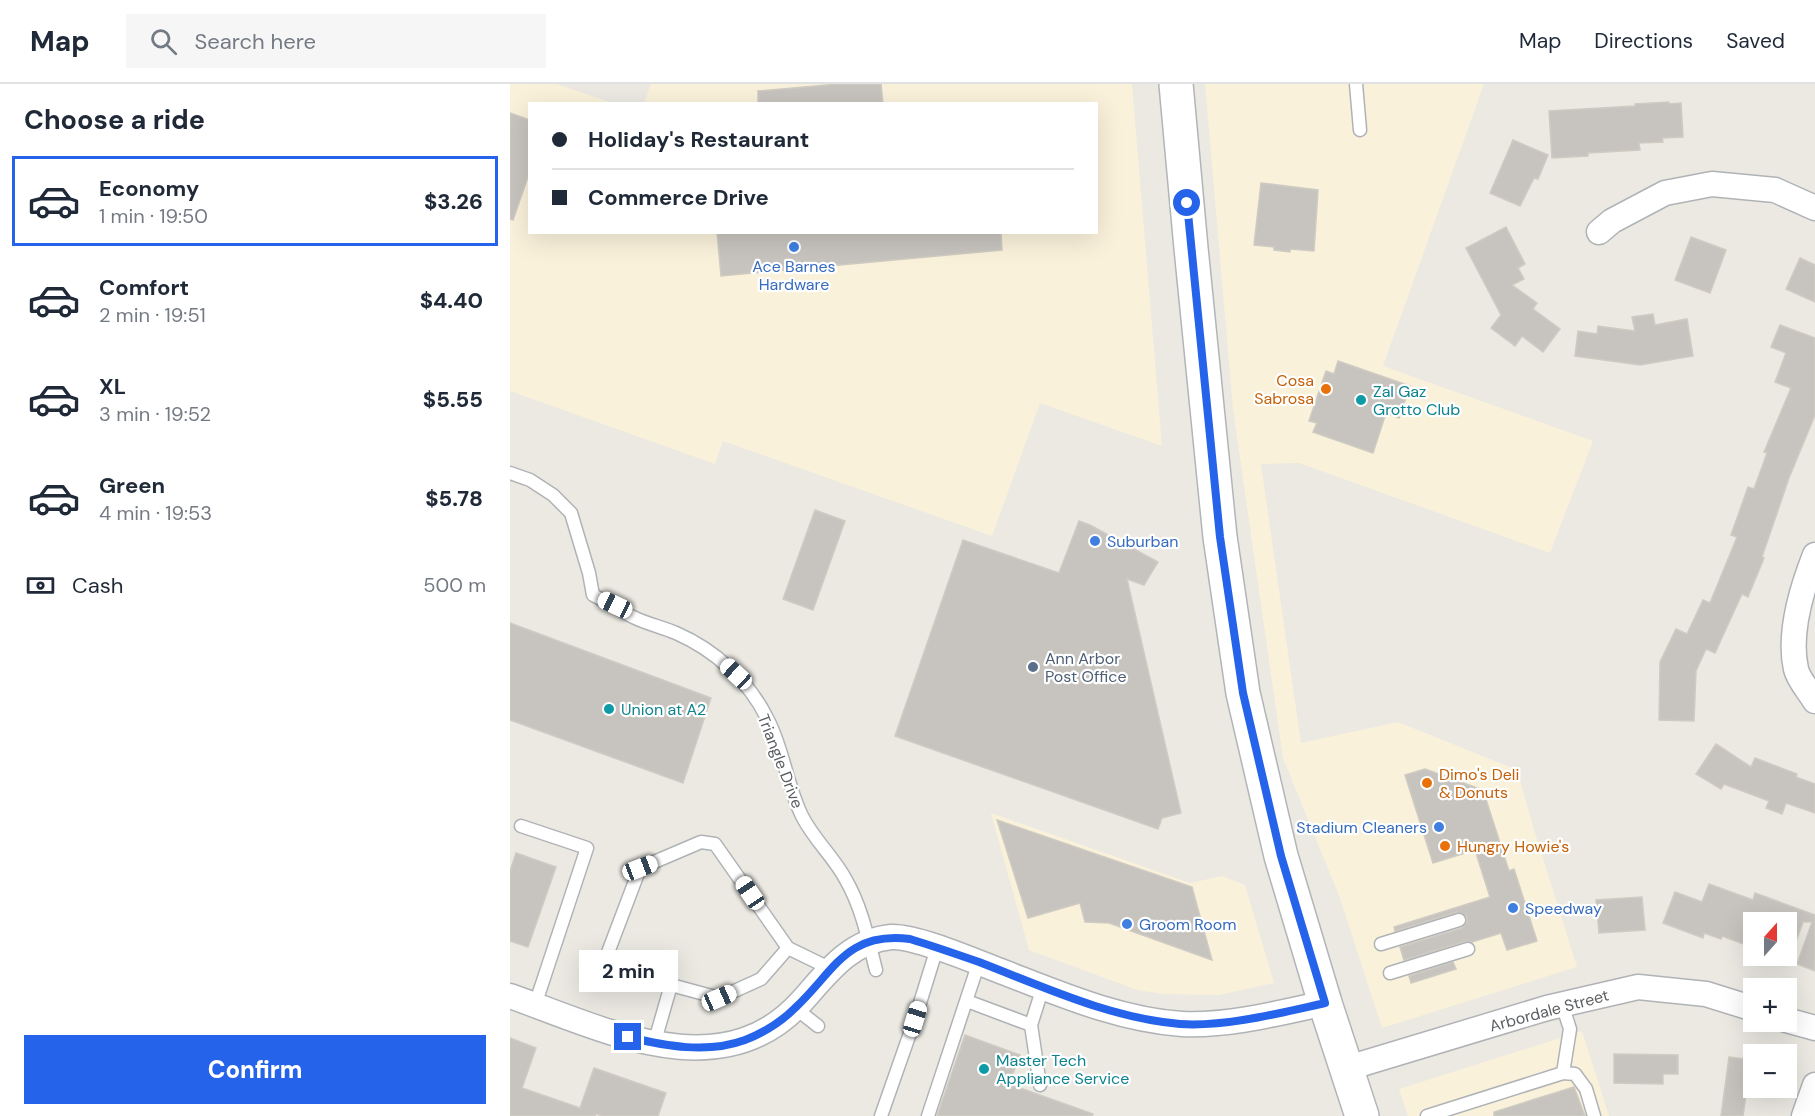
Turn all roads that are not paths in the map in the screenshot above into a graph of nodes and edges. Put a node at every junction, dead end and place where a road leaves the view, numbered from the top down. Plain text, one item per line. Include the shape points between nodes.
1 (1176, 84) edge
2 (1356, 84) edge
3 (1360, 130) dead end
4 (1815, 208) edge
5 (1599, 232) dead end
6 (510, 473) edge
7 (1815, 555) edge
8 (1815, 701) edge
9 (521, 826) dead end
10 (1459, 920) dead end
11 (869, 942) junction
12 (1381, 944) dead end
13 (788, 948) junction
14 (938, 948) junction
15 (1468, 949) dead end
16 (979, 962) junction
17 (830, 968) junction
18 (876, 970) dead end
19 (1390, 973) dead end
20 (671, 985) junction
21 (1043, 987) junction
22 (510, 996) edge
23 (967, 1001) junction
24 (1325, 1003) junction
25 (1562, 1004) junction
26 (535, 1005) junction
27 (1743, 1006) edge
28 (795, 1008) junction
29 (1797, 1023) edge
30 (1031, 1025) junction
31 (818, 1026) dead end
32 (1815, 1028) edge
33 (654, 1044) junction
34 (1348, 1068) junction
35 (1563, 1073) junction
36 (1040, 1085) dead end
37 (1815, 1085) edge
38 (881, 1116) edge
39 (928, 1116) edge
40 (1362, 1116) edge
41 (1426, 1116) edge
42 (1594, 1116) edge
43 (1804, 1116) edge

1 - 24 main road via 1231,622 1243,693 1281,856
2 - 3 lane
4 - 5 street via 1775,190 1712,184 1665,193
6 - 11 lane, Triangle Drive via 553,495 571,513 593,595 701,646 736,674 768,719 803,817 845,878 862,912
7 - 8 street via 1803,587 1793,644 1796,671
9 - 26 lane via 587,848
10 - 12 lane
11 - 14 street via 892,937
11 - 17 street via 847,953
11 - 18 lane, Triangle Drive
13 - 17 lane
13 - 20 lane via 761,979 719,998
13 - 20 lane via 715,844 701,842 640,868 604,963
14 - 16 street
14 - 38 lane
15 - 19 lane
16 - 21 street
16 - 23 lane
17 - 28 street
20 - 33 lane
21 - 24 street via 1127,1015 1182,1024 1220,1023
21 - 30 lane
22 - 26 street
23 - 30 lane
23 - 39 lane
24 - 34 main road
25 - 27 street, Arbordale Street via 1638,987 1706,994
25 - 34 street, Arbordale Street
25 - 35 lane via 1570,1029
26 - 33 street
28 - 31 lane
28 - 33 street via 771,1027 745,1040 702,1048
29 - 32 street
30 - 36 lane
34 - 40 main road
35 - 41 lane
35 - 42 lane via 1575,1074 1586,1089
37 - 43 street

